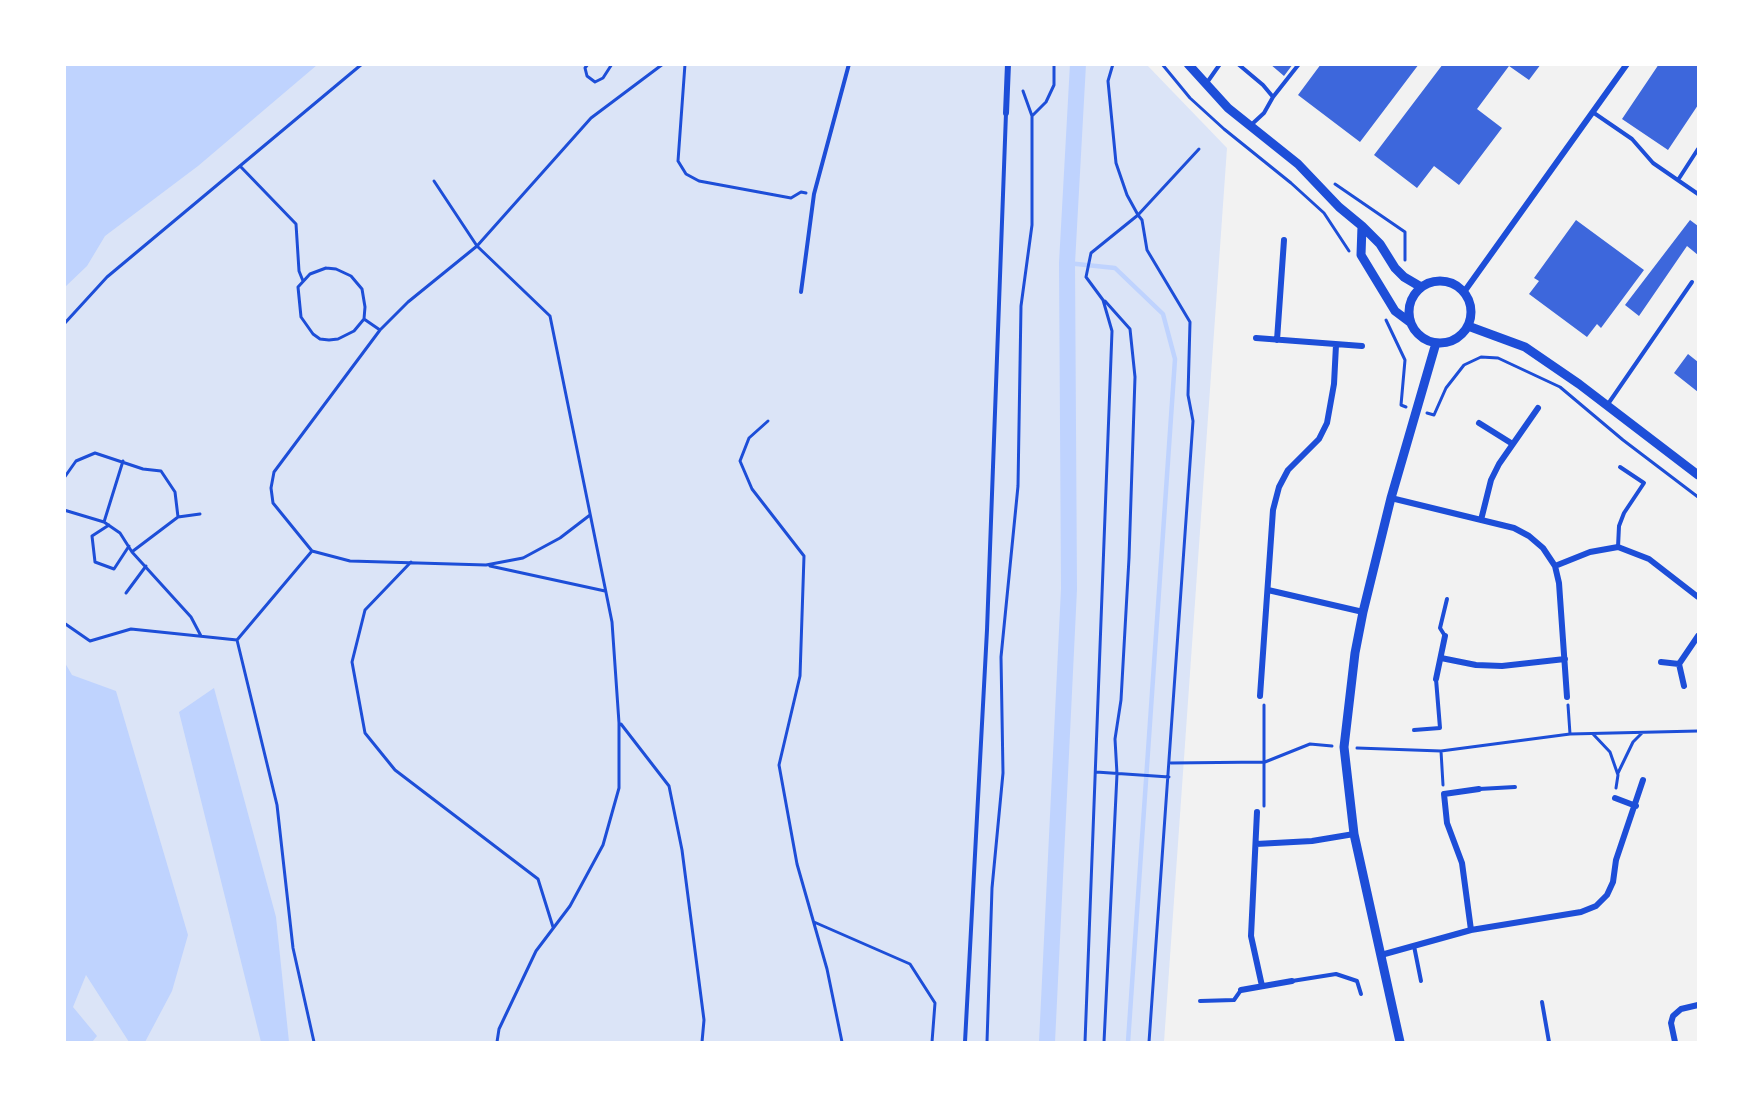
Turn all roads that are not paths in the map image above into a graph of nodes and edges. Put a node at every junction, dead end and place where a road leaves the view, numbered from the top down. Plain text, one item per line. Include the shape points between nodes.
1 (849, 64) edge
2 (1008, 64) edge
3 (1188, 64) edge
4 (1220, 64) edge
5 (1238, 64) edge
6 (1299, 64) edge
7 (1627, 64) edge
8 (1205, 84) junction
9 (1273, 97) junction
10 (1006, 113) joint
11 (1594, 113) junction
12 (1250, 126) junction
13 (1698, 149) edge
14 (1677, 180) junction
15 (1698, 194) edge
16 (1362, 226) junction
17 (1284, 240) dead end
18 (1692, 282) dead end
19 (1421, 287) junction
20 (801, 292) dead end
21 (1464, 292) junction
22 (1411, 323) junction
23 (1468, 326) junction
24 (1256, 338) dead end
25 (1277, 340) junction
26 (1436, 343) junction
27 (1336, 345) junction
28 (1362, 346) dead end
29 (1608, 405) junction
30 (1538, 408) dead end
31 (1479, 423) dead end
32 (1511, 443) junction
33 (1620, 467) dead end
34 (1698, 475) edge
35 (1391, 498) junction
36 (1481, 520) junction
37 (1618, 547) junction
38 (1556, 566) junction
39 (1268, 590) junction
40 (1698, 597) edge
41 (1447, 599) dead end
42 (1363, 612) junction
43 (1445, 636) joint
44 (1698, 636) edge
45 (1441, 658) junction
46 (1564, 659) junction
47 (1660, 662) dead end
48 (1678, 664) junction
49 (1436, 679) joint
50 (1684, 686) dead end
51 (1260, 696) road end
52 (1567, 697) road end
53 (1414, 730) dead end
54 (1643, 780) dead end
55 (1515, 787) dead end
56 (1479, 789) joint
57 (1615, 798) road end
58 (1636, 806) junction
59 (1257, 812) road end
60 (1354, 834) junction
61 (1256, 844) junction
62 (1471, 930) junction
63 (1414, 946) junction
64 (1381, 955) junction
65 (1292, 981) joint
66 (1421, 981) dead end
67 (1262, 986) junction
68 (1241, 990) joint
69 (1361, 994) dead end
70 (1200, 1001) dead end
71 (1542, 1002) dead end
72 (1698, 1005) edge
73 (965, 1042) edge
74 (1400, 1042) edge
75 (1549, 1042) edge
76 (1675, 1042) edge

1 - 20 lane via 814,194
2 - 10 street
3 - 8 street
4 - 8 lane
5 - 9 lane
6 - 9 lane
7 - 11 street
8 - 12 street
9 - 12 lane
10 - 73 lane via 987,630
11 - 14 lane via 1632,139 1653,164
11 - 21 street
12 - 16 street via 1298,164
13 - 14 lane
14 - 15 lane
16 - 19 street via 1380,244 1395,268
16 - 22 street via 1361,255 1395,311
17 - 25 street
18 - 29 lane
19 - 21 street via 1446,282
19 - 22 street via 1410,303
21 - 23 street via 1470,304
22 - 26 street via 1425,339
23 - 26 street via 1457,338
23 - 29 street via 1525,347
24 - 25 street
25 - 27 street
26 - 35 street
27 - 28 street
27 - 39 street via 1327,423 1319,439 1288,470 1279,487 1273,510
29 - 34 street
30 - 32 street
31 - 32 street
32 - 36 street via 1491,480
33 - 37 lane via 1644,483 1624,513
35 - 36 street
35 - 42 street
36 - 38 street via 1529,536 1544,548
37 - 38 street via 1590,552
37 - 40 street via 1649,559
38 - 46 street
39 - 42 street
39 - 51 street
41 - 43 lane via 1440,628
42 - 60 street via 1344,747
43 - 45 street
44 - 48 street
45 - 46 street via 1502,666
45 - 49 street
46 - 52 street
47 - 48 street
48 - 50 street
49 - 53 lane via 1440,728
54 - 58 street
55 - 56 lane
56 - 62 street via 1444,794 1447,823 1462,863
57 - 58 street
58 - 62 street via 1616,860 1613,882 1596,906 1581,912
59 - 61 street
60 - 61 street
60 - 64 street
61 - 67 street via 1251,936
62 - 63 street
63 - 64 street
63 - 66 lane
64 - 74 street
65 - 67 street
65 - 69 lane via 1336,974 1357,981
67 - 68 street
68 - 70 lane via 1234,1000
71 - 75 lane
72 - 76 street via 1681,1009 1673,1016

